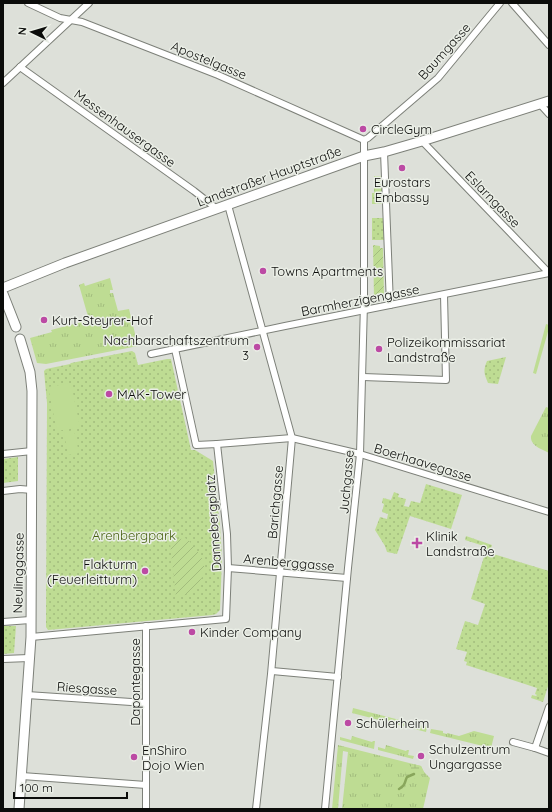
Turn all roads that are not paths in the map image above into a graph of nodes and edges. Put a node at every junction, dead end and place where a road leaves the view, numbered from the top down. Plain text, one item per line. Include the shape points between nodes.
1 (28, 3) edge
2 (89, 3) edge
3 (500, 3) edge
4 (512, 3) edge
5 (71, 20) junction
6 (549, 45) edge
7 (20, 67) junction
8 (3, 83) edge
9 (545, 103) edge
10 (549, 114) edge
11 (364, 140) junction
12 (422, 141) junction
13 (384, 152) junction
14 (364, 156) junction
15 (228, 205) junction
16 (217, 209) junction
17 (549, 273) edge
18 (3, 288) edge
19 (3, 294) edge
20 (444, 295) junction
21 (390, 305) junction
22 (364, 310) junction
23 (16, 327) dead end
24 (263, 331) junction
25 (20, 339) dead end
26 (175, 349) junction
27 (151, 354) dead end
28 (363, 377) junction
29 (292, 438) junction
30 (217, 444) junction
31 (32, 451) junction
32 (3, 454) edge
33 (360, 454) junction
34 (32, 490) junction
35 (3, 491) edge
36 (549, 512) edge
37 (228, 568) junction
38 (280, 572) junction
39 (347, 578) junction
40 (30, 620) junction
41 (3, 622) edge
42 (146, 626) junction
43 (30, 637) junction
44 (29, 658) junction
45 (3, 659) edge
46 (272, 671) junction
47 (338, 677) junction
48 (27, 695) junction
49 (146, 703) junction
50 (549, 707) edge
51 (513, 742) dead end
52 (535, 748) junction
53 (549, 753) edge
54 (22, 776) junction
55 (146, 785) junction
56 (19, 809) edge
57 (146, 809) edge
58 (256, 809) edge
59 (325, 809) edge

1 - 5 street, Apostelgasse via 60,18
2 - 5 street
3 - 11 street, Baumgasse via 438,78
4 - 6 street
5 - 7 street
5 - 11 street, Apostelgasse via 218,75
7 - 8 street
7 - 16 street, Messenhausergasse
9 - 10 street
9 - 12 main road, Landstraßer Hauptstraße
11 - 14 street
12 - 13 main road, Landstraßer Hauptstraße
12 - 17 street, Eslarngasse
13 - 14 main road, Landstraßer Hauptstraße
13 - 21 street
14 - 15 main road, Landstraßer Hauptstraße
14 - 22 street, Juchgasse
15 - 16 main road, Landstraßer Hauptstraße
15 - 24 street, Barichgasse
16 - 18 main road, Landstraßer Hauptstraße
17 - 20 street, Barmherzigengasse
19 - 23 main road
20 - 21 street, Barmherzigengasse
20 - 28 street via 446,380
21 - 22 street, Barmherzigengasse
22 - 24 street, Barmherzigengasse
22 - 28 street, Juchgasse
24 - 26 street, Barmherzigengasse
24 - 29 street, Barichgasse
25 - 31 main road, Neulinggasse via 30,372
26 - 27 street
26 - 30 street via 196,445
28 - 33 street, Juchgasse
29 - 30 street, Boerhaavegasse
29 - 33 street, Boerhaavegasse
29 - 38 street, Barichgasse
30 - 37 street, Dannebergplatz via 227,534
31 - 32 street
31 - 34 main road, Neulinggasse
33 - 36 street, Boerhaavegasse
33 - 39 street, Juchgasse
34 - 35 street
34 - 40 main road, Neulinggasse
37 - 38 street, Arenberggasse
37 - 42 street, Dannebergplatz via 226,620
38 - 39 street, Arenberggasse
38 - 46 street, Barichgasse
39 - 47 street, Juchgasse
40 - 41 street
40 - 43 main road, Neulinggasse
42 - 43 street, Dannebergplatz
42 - 49 street, Dapontegasse
43 - 44 main road, Neulinggasse
44 - 45 street
44 - 48 main road, Neulinggasse
46 - 47 street
46 - 58 street, Barichgasse
47 - 59 street, Juchgasse
48 - 49 street, Riesgasse
48 - 54 main road, Neulinggasse
49 - 55 street, Dapontegasse
50 - 52 street
51 - 52 street
52 - 53 street
54 - 55 street
54 - 56 main road, Neulinggasse
55 - 57 street, Dapontegasse

